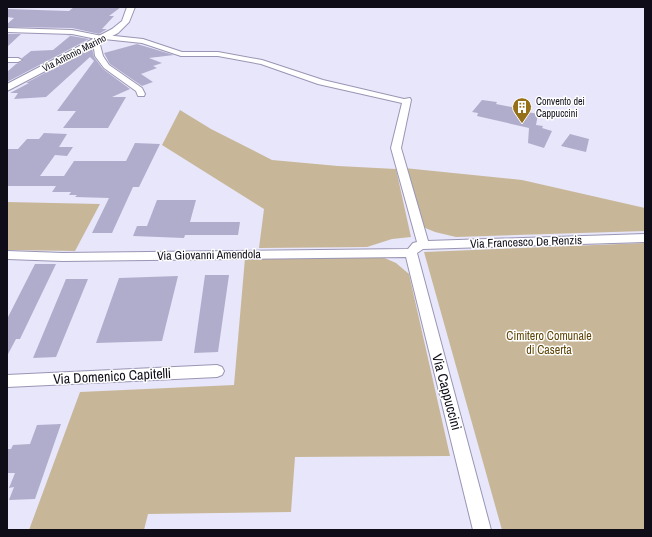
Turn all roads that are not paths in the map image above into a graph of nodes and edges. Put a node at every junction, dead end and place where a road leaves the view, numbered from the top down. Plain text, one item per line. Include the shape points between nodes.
1 (131, 7) edge
2 (7, 30) edge
3 (101, 38) junction
4 (7, 60) edge
5 (18, 60) dead end
6 (7, 88) edge
7 (141, 94) dead end
8 (645, 238) edge
9 (417, 249) junction
10 (7, 256) edge
11 (218, 371) dead end
12 (7, 381) edge
13 (482, 530) edge

1 - 3 street, Via Antonio Marino via 120,28
2 - 3 street via 72,32
3 - 6 street, Via Antonio Marino
3 - 7 street via 99,54 106,65
3 - 9 street, Via Cappuccini via 143,41 182,54 218,54 262,62 310,79 404,100 396,148
4 - 5 street
8 - 9 street, Via Francesco De Renzis
9 - 10 street, Via Giovanni Amendola
9 - 13 street, Via Cappuccini
11 - 12 street, Via Domenico Capitelli

